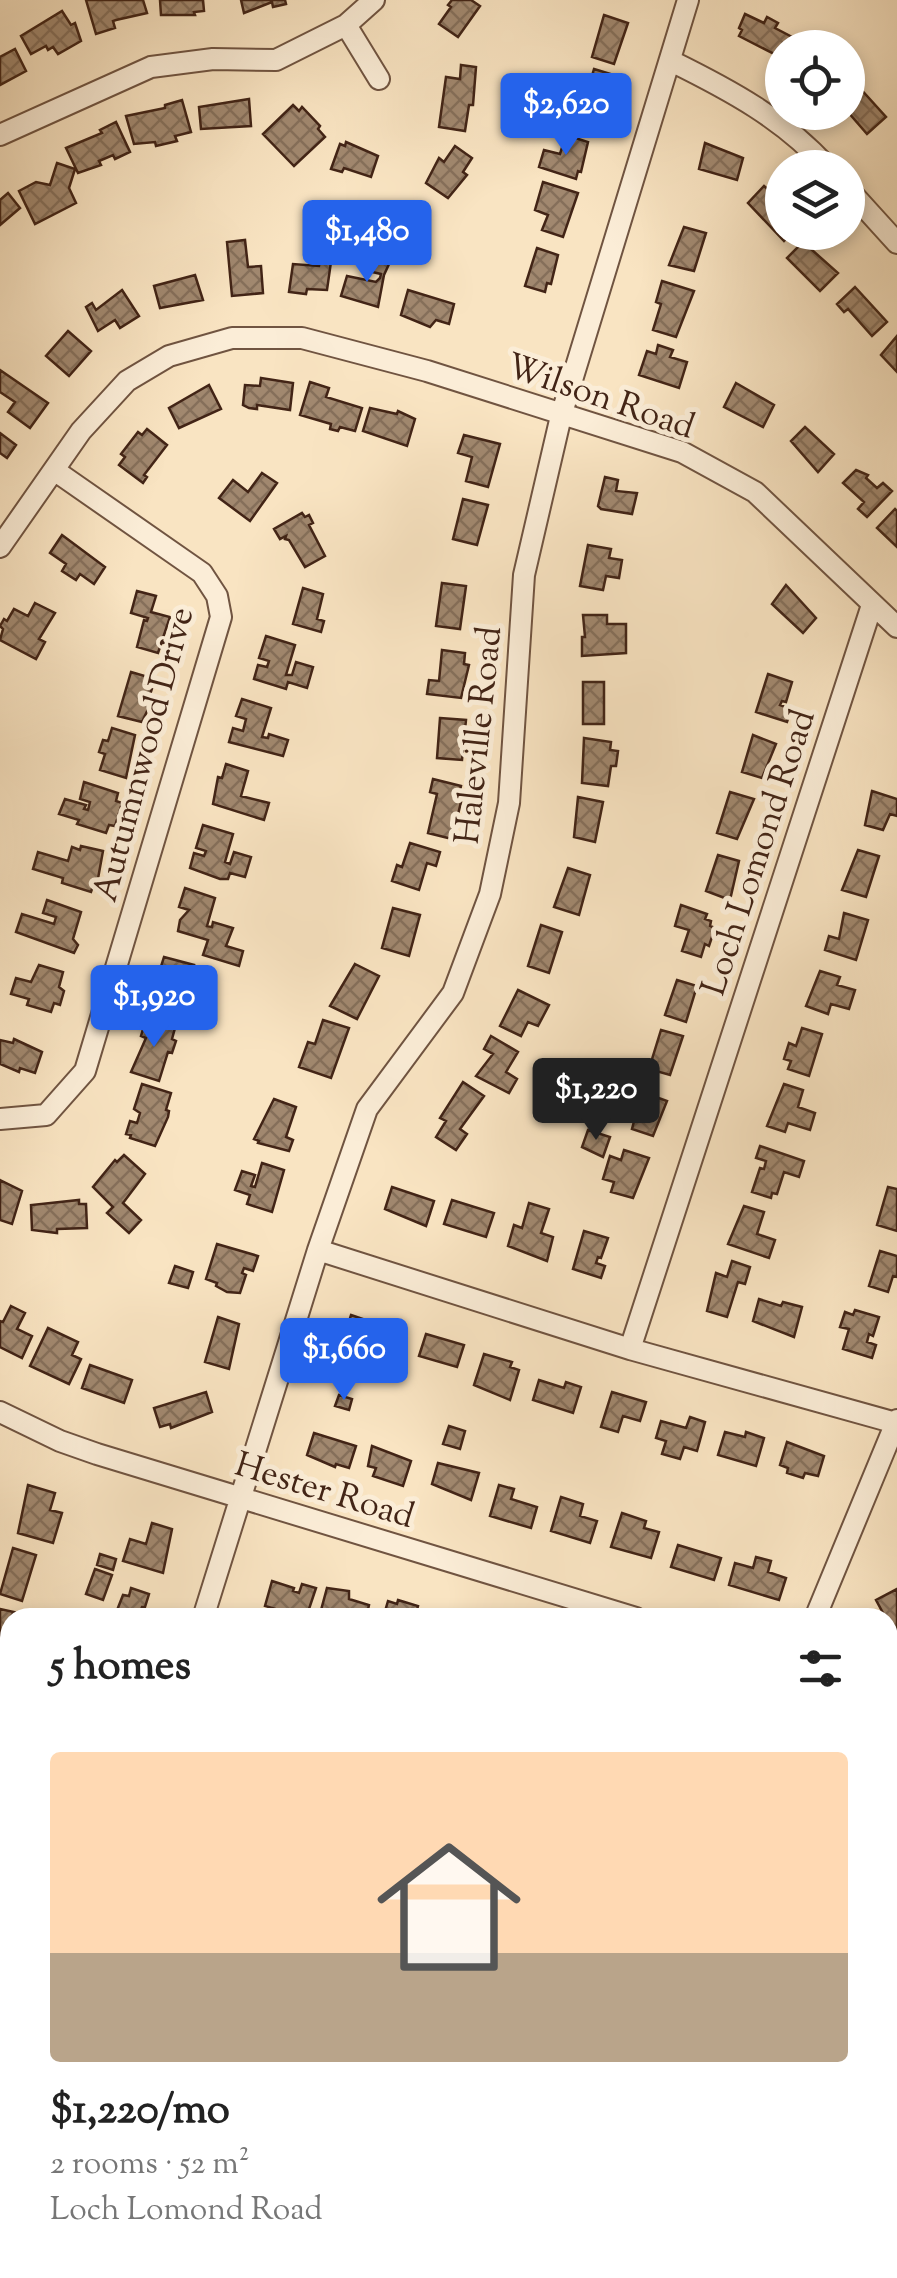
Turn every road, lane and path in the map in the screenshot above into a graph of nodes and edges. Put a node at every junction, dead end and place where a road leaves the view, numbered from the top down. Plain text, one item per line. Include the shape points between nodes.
1 (374, 0) edge
2 (688, 0) edge
3 (346, 25) junction
4 (671, 61) junction
5 (379, 79) dead end
6 (0, 135) edge
7 (813, 150) edge
8 (865, 207) edge
9 (897, 244) edge
10 (562, 416) junction
11 (54, 470) junction
12 (0, 547) edge
13 (872, 604) junction
14 (897, 626) edge
15 (0, 1119) edge
16 (318, 1250) junction
17 (630, 1348) junction
18 (1, 1415) edge
19 (896, 1421) edge
20 (240, 1498) junction
21 (206, 1608) edge
22 (603, 1608) edge
23 (819, 1608) edge

1 - 3 street
2 - 4 street, Haleville Road
3 - 5 street
3 - 6 street via 276,60 151,67
4 - 7 street via 741,96
4 - 10 street, Haleville Road
8 - 9 street
10 - 11 street, Wilson Road via 326,342 232,338 169,356 127,381
10 - 13 street, Wilson Road via 682,452 755,492
10 - 16 street, Haleville Road via 524,575 509,803 490,894 453,993 367,1109
11 - 12 street, Wilson Road
11 - 15 street, Autumnwood Drive via 202,573 217,596 220,617 86,1072 46,1115
13 - 14 street, Wilson Road
13 - 17 street, Loch Lomond Road
16 - 17 street
16 - 20 street, Haleville Road
17 - 19 street
18 - 20 street, Hester Road
19 - 23 street
20 - 21 street, Haleville Road
20 - 22 street, Hester Road

